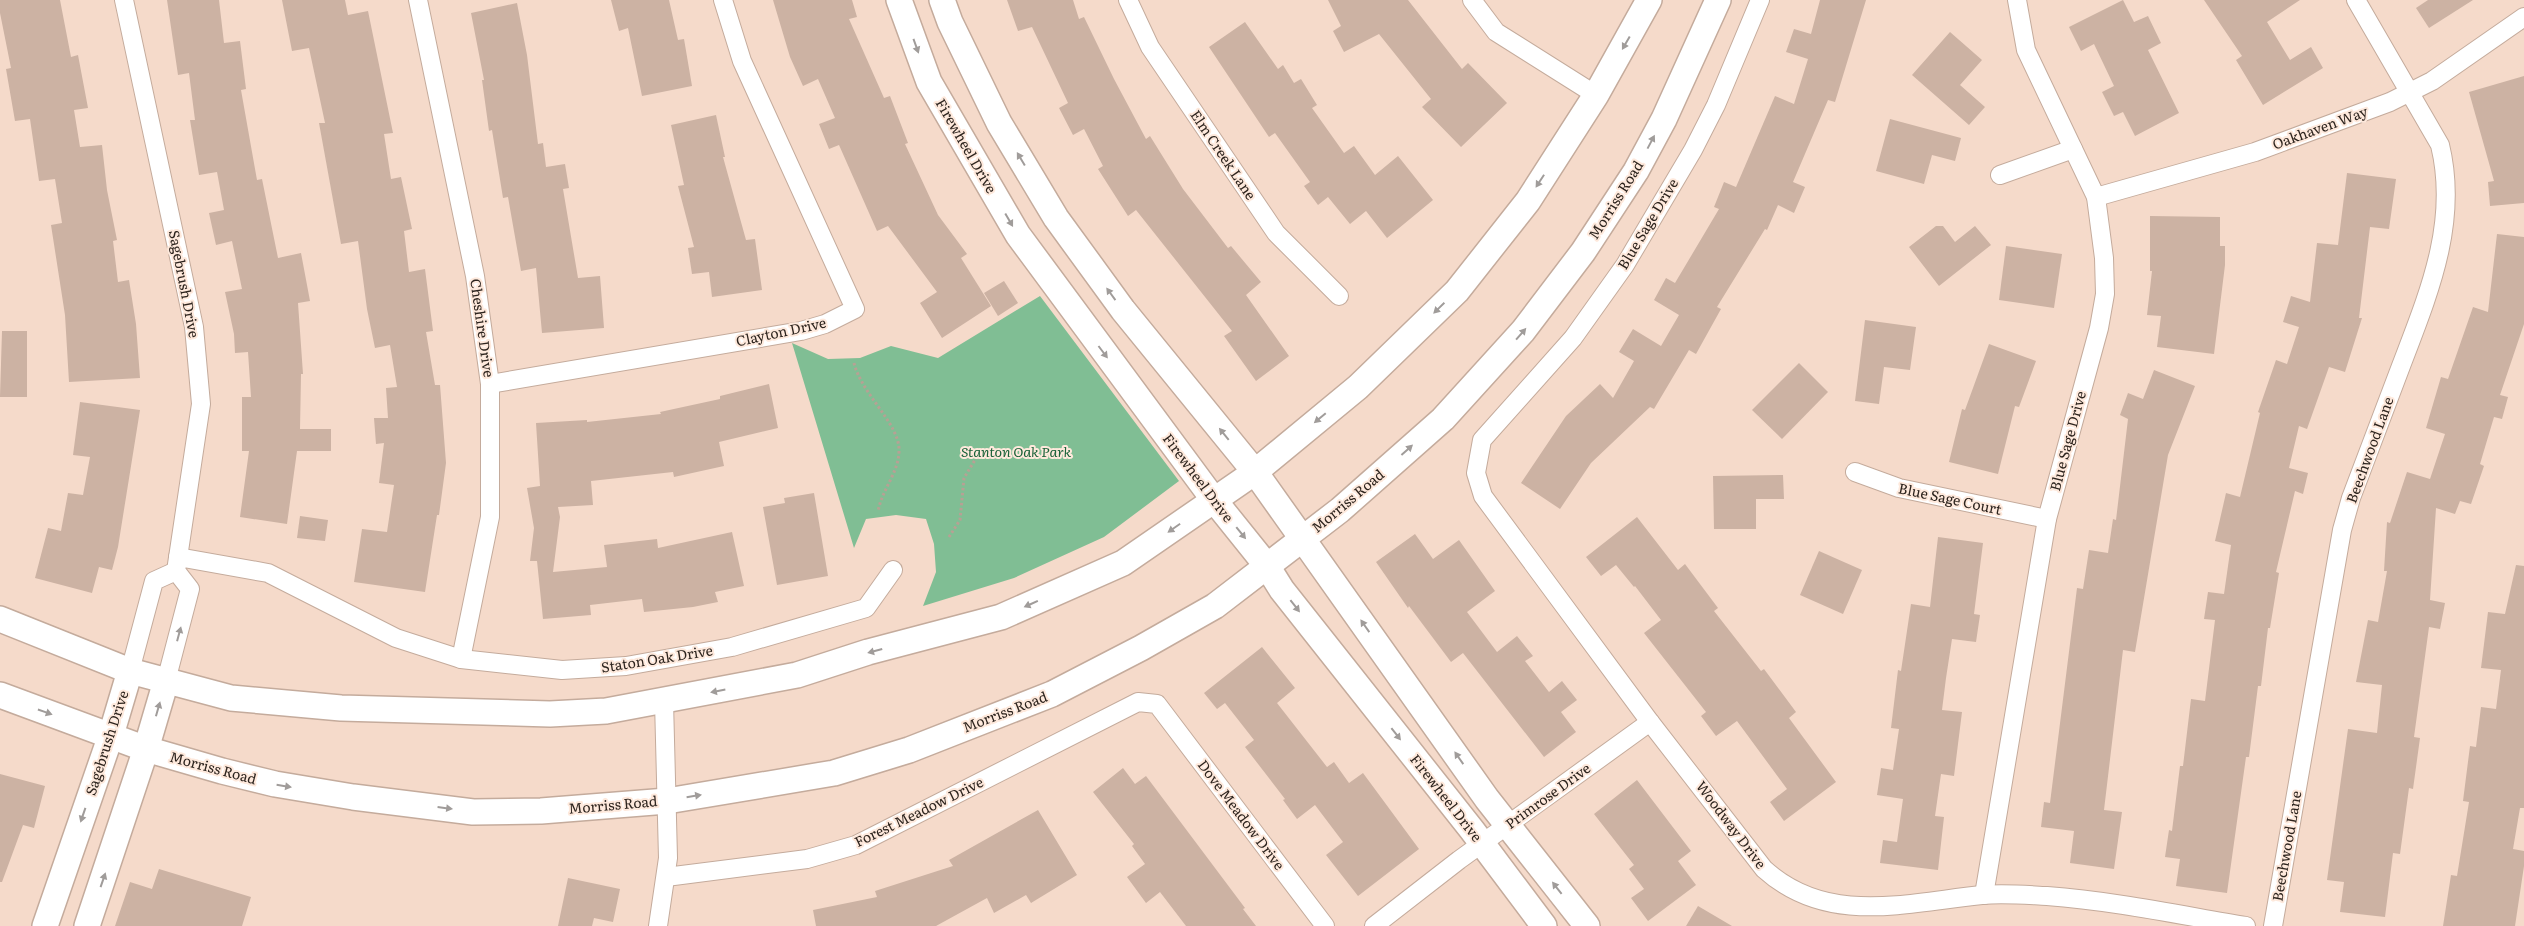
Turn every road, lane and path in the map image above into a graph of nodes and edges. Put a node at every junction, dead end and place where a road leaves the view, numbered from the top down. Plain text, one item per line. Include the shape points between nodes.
1 (124, 0) edge
2 (418, 0) edge
3 (723, 0) edge
4 (899, 0) edge
5 (942, 0) edge
6 (1128, 0) edge
7 (1472, 0) edge
8 (1649, 0) edge
9 (1718, 0) edge
10 (1760, 0) edge
11 (2017, 0) edge
12 (2356, 0) edge
13 (2524, 17) edge
14 (2410, 92) junction
15 (1596, 95) junction
16 (2073, 149) junction
17 (2000, 175) dead end
18 (2096, 197) junction
19 (1338, 296) dead end
20 (854, 363) dead end
21 (490, 384) junction
22 (1497, 424) joint
23 (978, 455) dead end
24 (1255, 472) junction
25 (1855, 472) dead end
26 (1214, 500) junction
27 (878, 512) dead end
28 (2047, 519) junction
29 (949, 537) dead end
30 (1303, 538) junction
31 (177, 564) junction
32 (1267, 566) junction
33 (893, 570) dead end
34 (0, 619) edge
35 (461, 659) junction
36 (130, 671) junction
37 (166, 682) junction
38 (0, 695) edge
39 (664, 701) junction
40 (1157, 704) joint
41 (1650, 722) junction
42 (111, 735) junction
43 (146, 749) junction
44 (667, 800) junction
45 (1508, 825) junction
46 (1482, 844) junction
47 (666, 877) junction
48 (1984, 895) junction
49 (45, 926) edge
50 (87, 926) edge
51 (658, 926) edge
52 (1325, 926) edge
53 (1374, 926) edge
54 (1544, 926) edge
55 (1587, 926) edge
56 (2246, 926) edge
57 (2273, 926) edge

1 - 31 street, Sagebrush Drive via 194,327 200,376 201,404
2 - 21 street, Cheshire Drive via 475,276
3 - 21 street, Clayton Drive via 742,61 855,309 825,324 801,331
4 -> 26 main road, Firewheel Drive via 929,82 1018,235
24 -> 5 main road via 1123,310 1056,218 999,123
6 - 19 street, Elm Creek Lane via 1150,48 1276,233
7 - 15 street via 1496,32
8 -> 15 main road
30 -> 9 main road, Morriss Road via 1340,510 1442,419 1524,331 1583,252 1636,171 1664,119
10 - 22 street, Blue Sage Drive via 1716,106 1625,265 1573,338
11 - 16 street, Blue Sage Drive via 2026,50
12 - 14 street, Beechwood Lane
13 - 14 street, Oakhaven Way via 2432,81
14 - 18 street, Oakhaven Way via 2255,152
14 - 57 street, Beechwood Lane via 2440,145 2446,215 2443,242 2433,282 2351,498 2342,530
15 -> 24 main road via 1528,201 1457,291 1358,387
16 - 17 street
16 - 18 street, Blue Sage Drive
18 - 28 street, Blue Sage Drive via 2105,294
20 - 27 path via 857,376 898,437 900,452
21 - 35 street, Cheshire Drive via 490,517
22 - 41 street, Woodway Drive via 1482,440 1478,456 1476,473 1483,496
23 - 29 path via 964,478 960,520
24 - 26 main road
24 - 30 main road
25 - 28 street, Blue Sage Court via 1899,488
26 -> 32 main road, Firewheel Drive
26 -> 39 main road via 1123,563 1001,617 868,652 797,675
28 - 48 street, Blue Sage Drive
30 - 32 main road, Morriss Road
45 -> 30 main road
31 - 35 street, Staton Oak Drive via 268,573 396,638
31 - 36 street, Sagebrush Drive via 154,581
37 -> 31 street via 190,589
44 -> 32 main road, Morriss Road via 834,773 909,750 1043,698 1215,606
32 -> 46 main road, Firewheel Drive via 1282,590
33 - 35 street, Staton Oak Drive via 866,608 732,647 626,666 562,670
34 - 36 main road
36 - 37 main road
36 - 42 main road, Sagebrush Drive
37 - 39 main road via 231,698 341,708 550,714
43 -> 37 main road
38 -> 42 main road, Morriss Road
39 - 44 street
40 - 47 street, Forest Meadow Drive via 1138,702 856,845 807,859
40 - 52 street, Dove Meadow Drive
41 - 45 street, Primrose Drive
41 - 48 street, Woodway Drive via 1764,869 1803,898 1836,908 1865,911 1894,910
42 - 43 main road, Morriss Road
42 -> 49 main road, Sagebrush Drive
43 -> 44 main road, Morriss Road via 275,784 473,812
50 -> 43 main road
44 - 47 street
45 - 46 street, Primrose Drive
55 -> 45 main road
46 - 53 street, Primrose Drive
46 - 54 main road, Firewheel Drive
47 - 51 street
48 - 56 street, Woodway Drive via 2047,896

